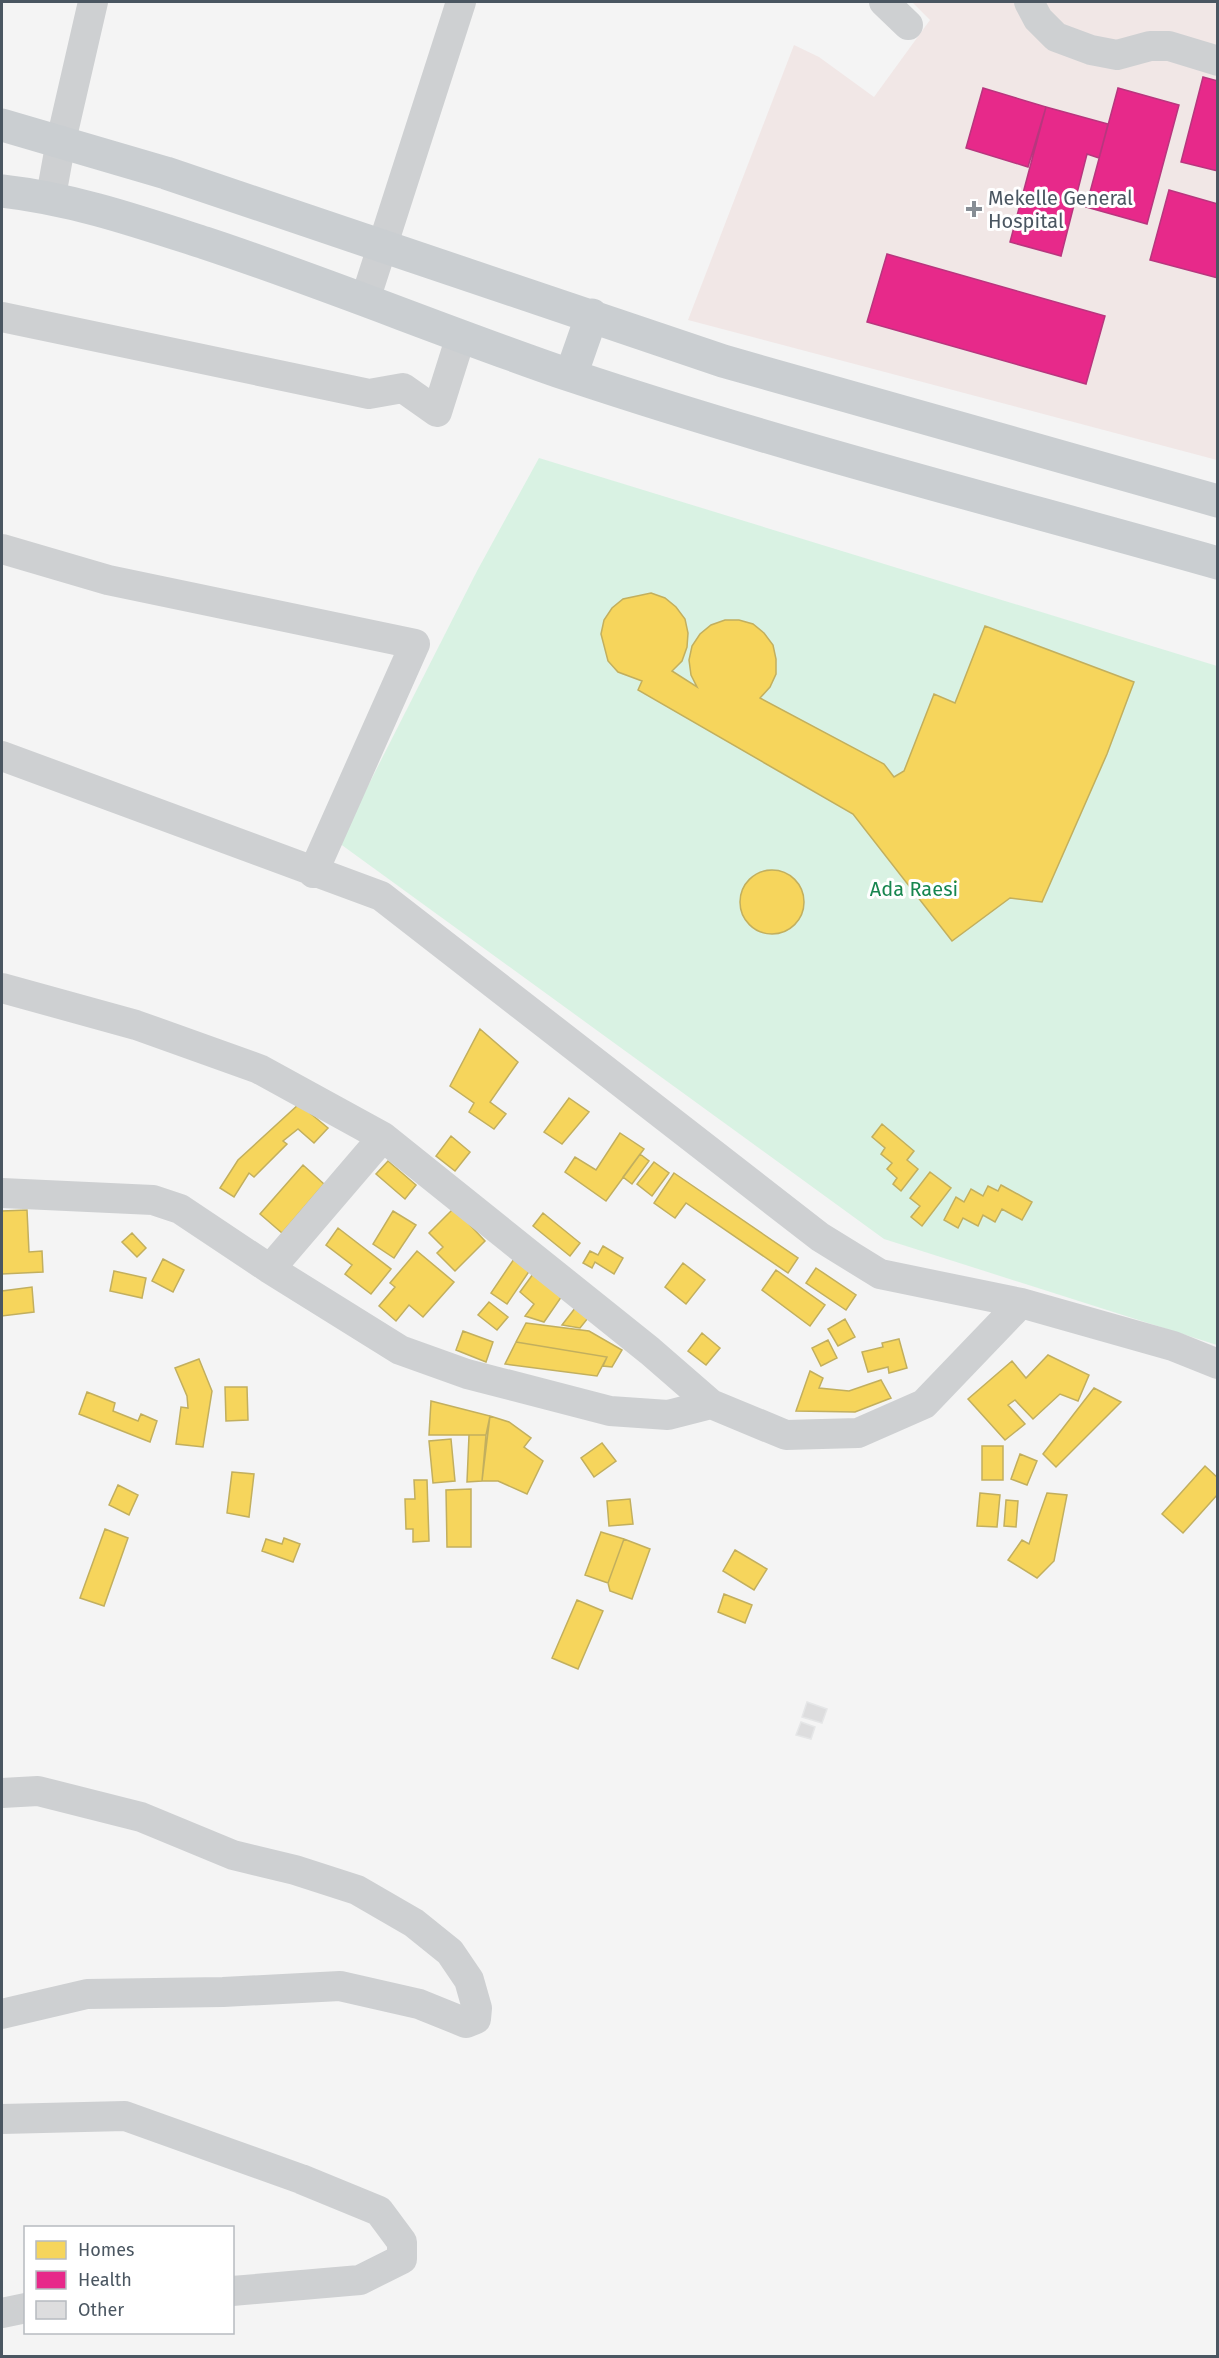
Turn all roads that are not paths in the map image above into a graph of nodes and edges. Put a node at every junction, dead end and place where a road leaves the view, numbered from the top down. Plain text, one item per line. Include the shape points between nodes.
1 (93, 2) edge
2 (461, 2) edge
3 (884, 2) edge
4 (1029, 2) edge
5 (908, 25) dead end
6 (1218, 61) edge
7 (2, 125) edge
8 (61, 141) junction
9 (2, 190) edge
10 (51, 196) junction
11 (381, 245) junction
12 (365, 300) junction
13 (592, 315) junction
14 (2, 317) edge
15 (461, 336) junction
16 (572, 375) junction
17 (1218, 501) edge
18 (2, 549) edge
19 (1218, 563) edge
20 (2, 756) edge
21 (313, 873) junction
22 (2, 988) edge
23 (383, 1137) junction
24 (2, 1193) edge
25 (270, 1269) junction
26 (1021, 1303) junction
27 (1218, 1364) edge
28 (711, 1404) junction
29 (2, 1793) edge
30 (2, 2014) edge
31 (2, 2119) edge
32 (234, 2291) edge
33 (24, 2308) edge
34 (2, 2313) edge

1 - 8 street
2 - 11 street
3 - 5 street
4 - 6 street via 1056,37 1091,50 1117,55 1150,46 1169,46
7 - 8 main road
8 - 10 street
8 - 11 main road
9 - 10 main road
10 - 12 main road via 177,234
11 - 12 street
11 - 13 main road
12 - 15 main road
13 - 16 main road
13 - 17 main road via 723,361
14 - 15 street via 369,394 403,388 437,412
15 - 16 main road
16 - 19 main road via 702,417
18 - 21 street via 108,580 416,644
20 - 21 street
21 - 26 street via 381,896 820,1237 870,1268 880,1274
22 - 23 street via 136,1025 259,1069
23 - 25 street
23 - 28 street
24 - 25 street via 153,1200 180,1209
25 - 28 street via 400,1350 467,1374 610,1411 668,1415
26 - 27 street via 1173,1346
26 - 28 street via 924,1404 858,1433 786,1435
29 - 30 street via 38,1791 141,1817 233,1855 357,1890 414,1923 450,1952 469,1980 477,2008 476,2019 466,2023 419,2004 340,1986 87,1994
31 - 32 street via 125,2116 379,2211 402,2242 402,2259 360,2280
33 - 34 street

